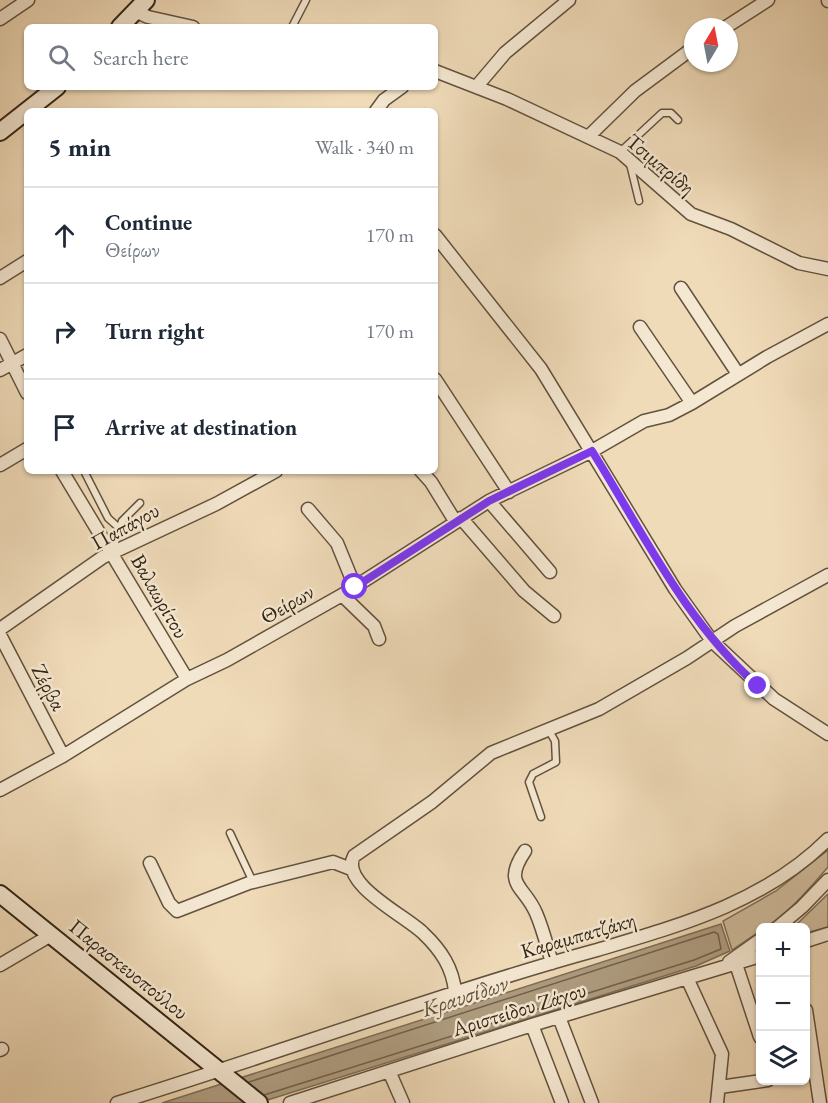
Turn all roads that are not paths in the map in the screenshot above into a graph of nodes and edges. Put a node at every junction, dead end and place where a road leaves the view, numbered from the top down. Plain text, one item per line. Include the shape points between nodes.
1 (28, 0) edge
2 (306, 0) edge
3 (569, 0) edge
4 (768, 0) edge
5 (141, 5) edge
6 (0, 19) edge
7 (738, 19) edge
8 (123, 24) edge
9 (180, 24) edge
10 (293, 24) edge
11 (684, 55) edge
12 (438, 72) edge
13 (477, 86) junction
14 (54, 90) edge
15 (398, 90) edge
16 (36, 108) edge
17 (378, 108) edge
18 (24, 116) edge
19 (678, 120) dead end
20 (0, 132) edge
21 (590, 136) junction
22 (624, 155) junction
23 (639, 201) dead end
24 (438, 239) edge
25 (24, 263) edge
26 (828, 269) edge
27 (0, 278) edge
28 (681, 288) dead end
29 (828, 324) edge
30 (639, 327) dead end
31 (0, 339) edge
32 (24, 358) edge
33 (12, 364) junction
34 (0, 370) edge
35 (738, 375) junction
36 (438, 384) edge
37 (24, 387) edge
38 (692, 403) junction
39 (24, 451) edge
40 (592, 451) junction
41 (0, 465) edge
42 (64, 474) edge
43 (85, 474) edge
44 (271, 474) edge
45 (424, 474) edge
46 (508, 492) junction
47 (489, 501) junction
48 (140, 503) dead end
49 (308, 509) dead end
50 (458, 519) junction
51 (119, 528) junction
52 (112, 553) junction
53 (550, 572) dead end
54 (828, 575) edge
55 (355, 587) junction
56 (342, 595) junction
57 (554, 616) dead end
58 (0, 629) edge
59 (0, 635) edge
60 (379, 639) dead end
61 (712, 641) junction
62 (187, 679) junction
63 (548, 729) junction
64 (828, 734) edge
65 (63, 756) junction
66 (0, 790) edge
67 (541, 817) dead end
68 (230, 834) dead end
69 (828, 839) edge
70 (525, 851) dead end
71 (150, 863) dead end
72 (351, 869) junction
73 (828, 880) edge
74 (253, 882) junction
75 (0, 894) edge
76 (782, 923) edge
77 (51, 934) junction
78 (828, 934) edge
79 (810, 940) edge
80 (756, 943) edge
81 (756, 957) edge
82 (552, 963) junction
83 (736, 964) junction
84 (0, 965) edge
85 (709, 972) junction
86 (687, 978) junction
87 (455, 992) junction
88 (559, 1017) junction
89 (532, 1025) junction
90 (758, 1031) edge
91 (810, 1031) edge
92 (816, 1069) edge
93 (389, 1071) junction
94 (224, 1075) junction
95 (756, 1082) edge
96 (720, 1087) junction
97 (117, 1103) edge
98 (259, 1103) edge
99 (290, 1103) edge
100 (403, 1103) edge
101 (562, 1103) edge
102 (592, 1103) edge
103 (717, 1103) edge
104 (820, 1103) edge

1 - 6 street
2 - 10 lane
3 - 13 street via 505,53
4 - 7 street
5 - 8 street
5 - 9 street via 148,17
11 - 21 street via 635,91
12 - 13 street, Τσιμπρίδη
13 - 21 street, Τσιμπρίδη
14 - 16 street
15 - 17 street
18 - 20 street
19 - 22 lane via 671,113 662,113
21 - 22 street, Τσιμπρίδη
22 - 23 lane
22 - 26 street, Τσιμπρίδη via 687,212 799,263
24 - 40 street via 531,355
25 - 27 street
28 - 35 street
29 - 35 street, Θείρων
30 - 38 street
31 - 33 street
32 - 33 street
33 - 34 street
33 - 37 street
35 - 38 street, Θείρων
36 - 46 street
38 - 40 street, Θείρων via 669,415 644,421
39 - 41 street
40 - 46 street, Θείρων
40 - 61 street via 675,589
42 - 52 street, Βαλαωρίτου
43 - 51 lane via 105,514
44 - 52 street, Παπάγου
45 - 50 street
46 - 47 street, Θείρων
47 - 50 street, Θείρων
47 - 53 street
48 - 51 lane
49 - 55 street via 337,543
50 - 55 street, Θείρων
50 - 57 street via 524,591
51 - 52 lane
52 - 58 street, Παπάγου
52 - 62 street, Βαλαωρίτου
54 - 61 street
55 - 56 street, Θείρων
56 - 60 street via 374,626
56 - 62 street, Θείρων
59 - 65 street, Ζέρβα
61 - 63 street via 599,709
61 - 64 street via 758,686
62 - 65 street, Θείρων
63 - 67 lane via 555,741 556,762 533,774 529,782
63 - 72 street via 491,753 432,802 361,850 352,860
65 - 66 street, Θείρων
68 - 74 lane
69 - 82 street, Καραμπατζάκη via 795,868 741,901 684,923
70 - 82 street via 516,866 515,880 536,912
71 - 74 street via 169,903 177,911
72 - 74 street via 333,862
72 - 87 street via 360,884 416,926 441,953
73 - 76 street
75 - 77 street, Παρασκευοπούλου
77 - 84 street
77 - 94 street, Παρασκευοπούλου
78 - 79 street
80 - 85 street
81 - 83 street, Αριστείδου Ζάχου
82 - 87 street, Καραμπατζάκη
83 - 85 street, Αριστείδου Ζάχου
83 - 90 street
85 - 86 street, Αριστείδου Ζάχου
86 - 88 street, Αριστείδου Ζάχου
86 - 96 street via 722,1054
87 - 94 street, Καραμπατζάκη
88 - 89 street, Αριστείδου Ζάχου
88 - 102 street
89 - 93 street, Αριστείδου Ζάχου
89 - 101 street
91 - 92 street
92 - 104 street
93 - 99 street, Αριστείδου Ζάχου
93 - 100 street
94 - 97 street, Καραμπατζάκη
94 - 98 street, Παρασκευοπούλου
95 - 96 street
96 - 103 street

